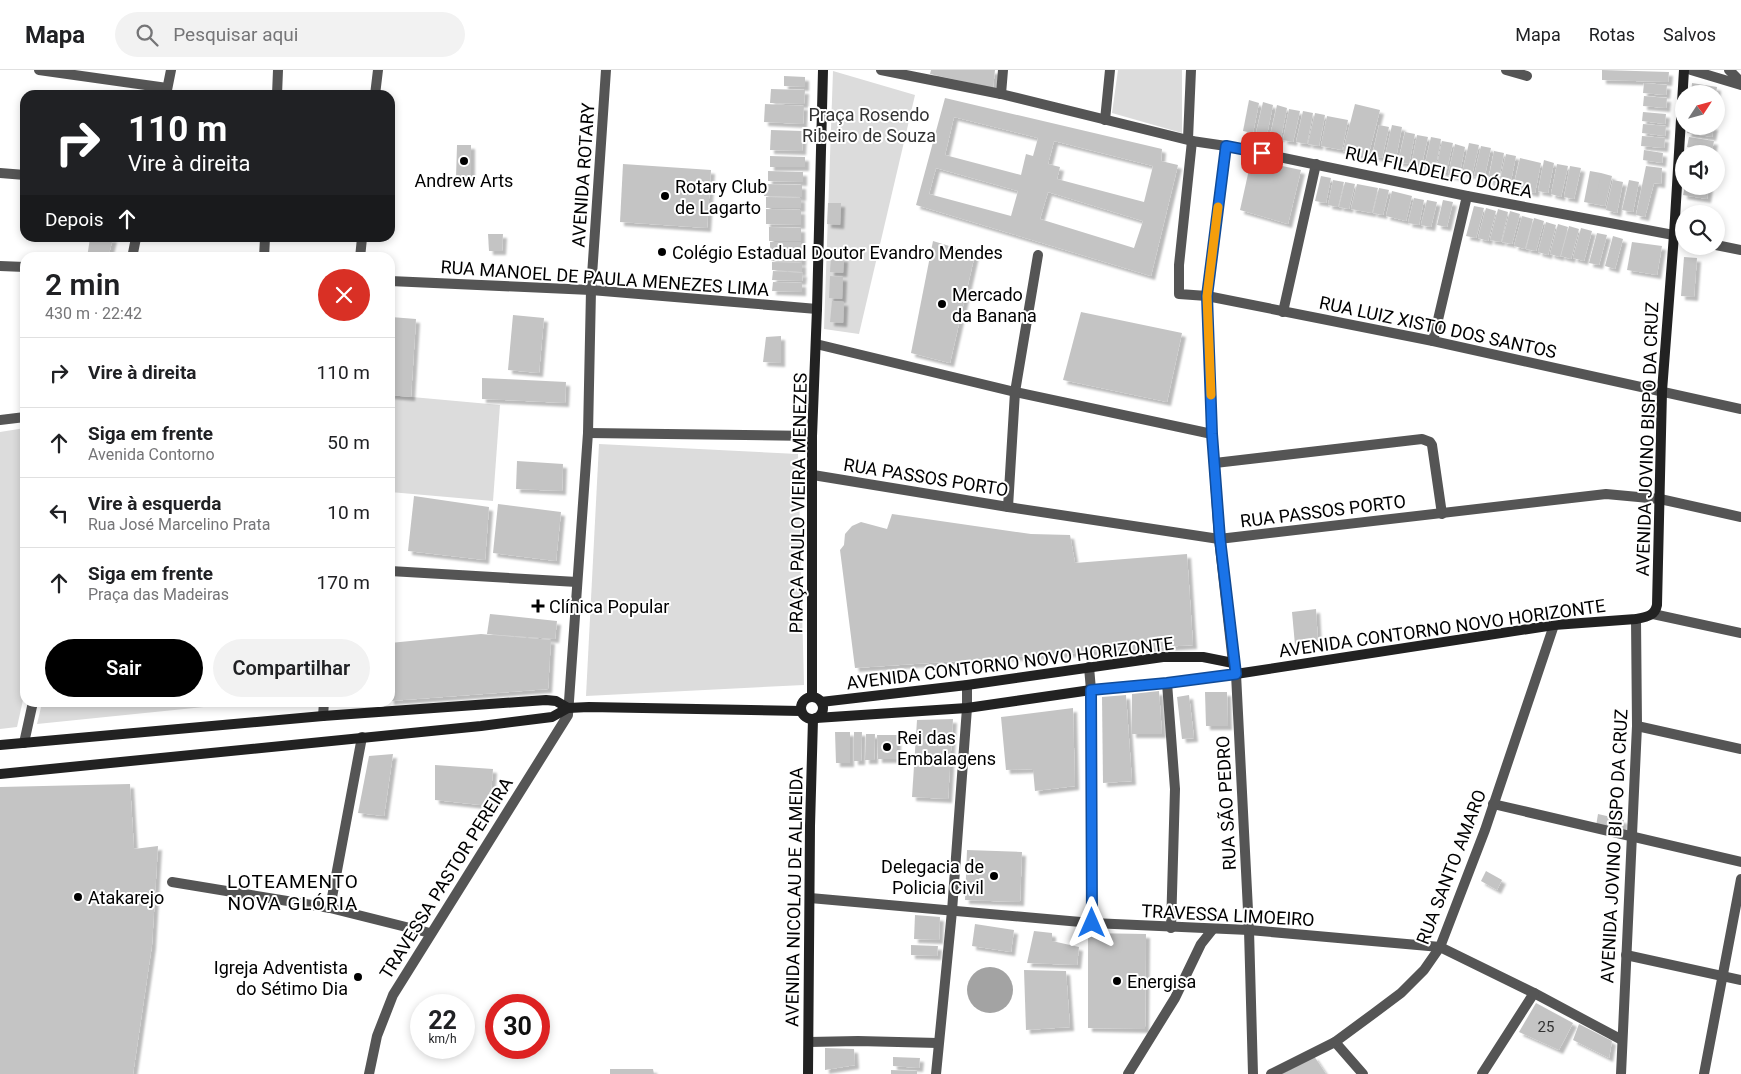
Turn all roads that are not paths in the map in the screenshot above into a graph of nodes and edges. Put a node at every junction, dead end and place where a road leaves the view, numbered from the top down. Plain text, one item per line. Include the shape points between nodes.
1 (39, 70) edge
2 (172, 70) edge
3 (278, 70) edge
4 (378, 70) edge
5 (606, 70) edge
6 (823, 70) edge
7 (881, 70) edge
8 (1004, 70) edge
9 (1110, 70) edge
10 (1191, 70) edge
11 (1506, 70) edge
12 (1684, 70) edge
13 (1690, 70) edge
14 (1729, 70) edge
15 (1526, 76) dead end
16 (1741, 83) edge
17 (160, 90) edge
18 (166, 90) edge
19 (276, 90) edge
20 (376, 90) edge
21 (1001, 94) junction
22 (1105, 120) junction
23 (1190, 140) junction
24 (1226, 146) junction
25 (1316, 164) junction
26 (0, 173) edge
27 (20, 174) edge
28 (1466, 196) junction
29 (1680, 205) edge
30 (1675, 235) edge
31 (1725, 247) edge
32 (1741, 250) edge
33 (1038, 255) dead end
34 (1677, 255) edge
35 (0, 266) edge
36 (20, 267) edge
37 (395, 281) edge
38 (591, 290) junction
39 (1207, 296) junction
40 (817, 309) junction
41 (1284, 312) junction
42 (1433, 341) junction
43 (816, 344) junction
44 (1662, 391) junction
45 (1015, 392) junction
46 (1741, 409) edge
47 (20, 418) edge
48 (0, 420) edge
49 (588, 433) junction
50 (1212, 434) junction
51 (812, 436) junction
52 (1215, 463) junction
53 (813, 476) junction
54 (1660, 499) junction
55 (1008, 507) junction
56 (1442, 514) junction
57 (1741, 517) edge
58 (1220, 539) junction
59 (395, 571) edge
60 (576, 582) junction
61 (1653, 614) junction
62 (1636, 619) junction
63 (1554, 625) junction
64 (1741, 633) edge
65 (1089, 667) junction
66 (1234, 668) junction
67 (1167, 683) junction
68 (967, 685) junction
69 (1091, 690) junction
70 (816, 699) junction
71 (32, 707) edge
72 (324, 707) edge
73 (568, 708) junction
74 (967, 708) junction
75 (801, 710) junction
76 (323, 716) junction
77 (815, 719) junction
78 (1637, 726) junction
79 (362, 738) junction
80 (24, 743) junction
81 (0, 745) edge
82 (1741, 749) edge
83 (0, 774) edge
84 (1493, 804) junction
85 (1633, 837) junction
86 (1741, 862) edge
87 (1741, 879) edge
88 (172, 882) dead end
89 (810, 898) junction
90 (330, 908) junction
91 (952, 911) junction
92 (1092, 923) junction
93 (1171, 928) junction
94 (1213, 929) junction
95 (1248, 930) junction
96 (430, 933) junction
97 (1440, 947) junction
98 (1626, 955) junction
99 (1723, 976) junction
100 (1741, 980) edge
101 (1534, 993) junction
102 (1622, 1040) junction
103 (809, 1042) junction
104 (1335, 1042) junction
105 (938, 1043) junction
106 (1622, 1061) junction
107 (369, 1074) edge
108 (808, 1074) edge
109 (936, 1074) edge
110 (1128, 1074) edge
111 (1253, 1074) edge
112 (1271, 1074) edge
113 (1363, 1074) edge
114 (1482, 1074) edge
115 (1614, 1074) edge
116 (1621, 1074) edge
117 (1704, 1074) edge

1 - 17 street
2 - 18 street
3 - 19 street
4 - 20 street
5 - 38 street, AVENIDA ROTARY
6 - 40 main road
7 - 21 street, RUA FILADELFO DÓREA
8 - 21 street
9 - 22 street
10 - 23 street
11 - 15 street
12 - 29 main road, AVENIDA JOVINO BISPO DA CRUZ
13 - 16 street
14 - 16 street
21 - 22 street, RUA FILADELFO DÓREA
22 - 23 street, RUA FILADELFO DÓREA
23 - 24 street, RUA FILADELFO DÓREA
23 - 39 street, RUA LUIZ XISTO DOS SANTOS via 1179,294
24 - 25 street, RUA FILADELFO DÓREA
24 - 39 street, RUA SÃO PEDRO
25 - 28 street, RUA FILADELFO DÓREA
25 - 41 street
26 - 27 street
28 - 30 street, RUA FILADELFO DÓREA
28 - 42 street
31 - 32 street
33 - 45 street
34 - 44 main road, AVENIDA JOVINO BISPO DA CRUZ
35 - 36 street
37 - 38 street, RUA MANOEL DE PAULA MENEZES LIMA
38 - 40 street, RUA MANOEL DE PAULA MENEZES LIMA
38 - 49 street, AVENIDA ROTARY
39 - 41 street, RUA LUIZ XISTO DOS SANTOS
39 - 50 street, RUA SÃO PEDRO
40 - 43 main road, PRAÇA PAULO VIEIRA MENEZES
41 - 42 street, RUA LUIZ XISTO DOS SANTOS
42 - 44 street, RUA LUIZ XISTO DOS SANTOS
43 - 45 street
43 - 51 main road, PRAÇA PAULO VIEIRA MENEZES
44 - 46 street, RUA LUIZ XISTO DOS SANTOS
44 - 54 main road, AVENIDA JOVINO BISPO DA CRUZ
45 - 50 street
45 - 55 street
47 - 48 street
49 - 51 street
49 - 60 street
50 - 52 street, RUA SÃO PEDRO
51 - 53 main road, PRAÇA PAULO VIEIRA MENEZES
52 - 56 street via 1422,439 1432,445
52 - 58 street, RUA SÃO PEDRO
53 - 55 street, RUA PASSOS PORTO
53 - 70 main road, PRAÇA PAULO VIEIRA MENEZES
54 - 56 street, RUA PASSOS PORTO via 1606,494
54 - 57 street, RUA PASSOS PORTO
54 - 61 main road, AVENIDA JOVINO BISPO DA CRUZ via 1657,605
55 - 58 street, RUA PASSOS PORTO
56 - 58 street, RUA PASSOS PORTO
58 - 66 street, RUA SÃO PEDRO
59 - 60 street
60 - 73 street
61 - 62 main road, AVENIDA CONTORNO NOVO HORIZONTE
61 - 64 street
62 - 63 main road, AVENIDA CONTORNO NOVO HORIZONTE
62 - 78 street, AVENIDA JOVINO BISPO DA CRUZ
63 - 66 main road, AVENIDA CONTORNO NOVO HORIZONTE
63 - 84 street, RUA SANTO AMARO
65 - 66 main road, AVENIDA CONTORNO NOVO HORIZONTE via 1163,657 1203,657
65 - 68 main road, AVENIDA CONTORNO NOVO HORIZONTE
65 - 69 street
66 - 67 main road, AVENIDA CONTORNO NOVO HORIZONTE via 1206,677
66 - 95 street, RUA SÃO PEDRO
67 - 69 main road, AVENIDA CONTORNO NOVO HORIZONTE
67 - 93 street via 1174,789
68 - 70 main road, AVENIDA CONTORNO NOVO HORIZONTE
68 - 74 street
69 - 74 main road, AVENIDA CONTORNO NOVO HORIZONTE
69 - 92 street
70 - 75 main road via 803,701
70 - 77 main road via 823,711
71 - 80 street
72 - 76 street
73 - 75 main road
73 - 76 main road via 546,700
73 - 79 main road via 552,717
73 - 96 street, TRAVESSA PASTOR PEREIRA via 568,715
74 - 77 main road, AVENIDA CONTORNO NOVO HORIZONTE
74 - 91 street
75 - 77 main road via 805,718
76 - 80 main road
77 - 89 main road, AVENIDA NICOLAU DE ALMEIDA
78 - 82 street
78 - 85 street, AVENIDA JOVINO BISPO DA CRUZ
79 - 83 main road
79 - 90 street
80 - 81 main road
84 - 85 street
84 - 97 street, RUA SANTO AMARO
85 - 86 street
85 - 98 street, AVENIDA JOVINO BISPO DA CRUZ
87 - 99 street
88 - 90 street
89 - 91 street, TRAVESSA LIMOEIRO
89 - 103 main road, AVENIDA NICOLAU DE ALMEIDA
90 - 96 street
91 - 92 street, TRAVESSA LIMOEIRO
91 - 105 street
92 - 93 street, TRAVESSA LIMOEIRO
93 - 94 street, TRAVESSA LIMOEIRO
94 - 95 street, TRAVESSA LIMOEIRO
94 - 110 street via 1201,944 1175,998
95 - 97 street, TRAVESSA LIMOEIRO
95 - 111 street, RUA SÃO PEDRO
96 - 107 street, TRAVESSA PASTOR PEREIRA via 393,995 377,1036
97 - 101 street, TRAVESSA LIMOEIRO
97 - 104 street, RUA SANTO AMARO via 1424,970 1401,993
98 - 99 street
98 - 102 street, AVENIDA JOVINO BISPO DA CRUZ
99 - 100 street
99 - 117 street
101 - 102 street, TRAVESSA LIMOEIRO
101 - 114 street
102 - 106 street, AVENIDA JOVINO BISPO DA CRUZ
103 - 105 street
103 - 108 main road, AVENIDA NICOLAU DE ALMEIDA
104 - 112 street, RUA SANTO AMARO
104 - 113 street
105 - 109 street
106 - 115 street
106 - 116 street, AVENIDA JOVINO BISPO DA CRUZ

